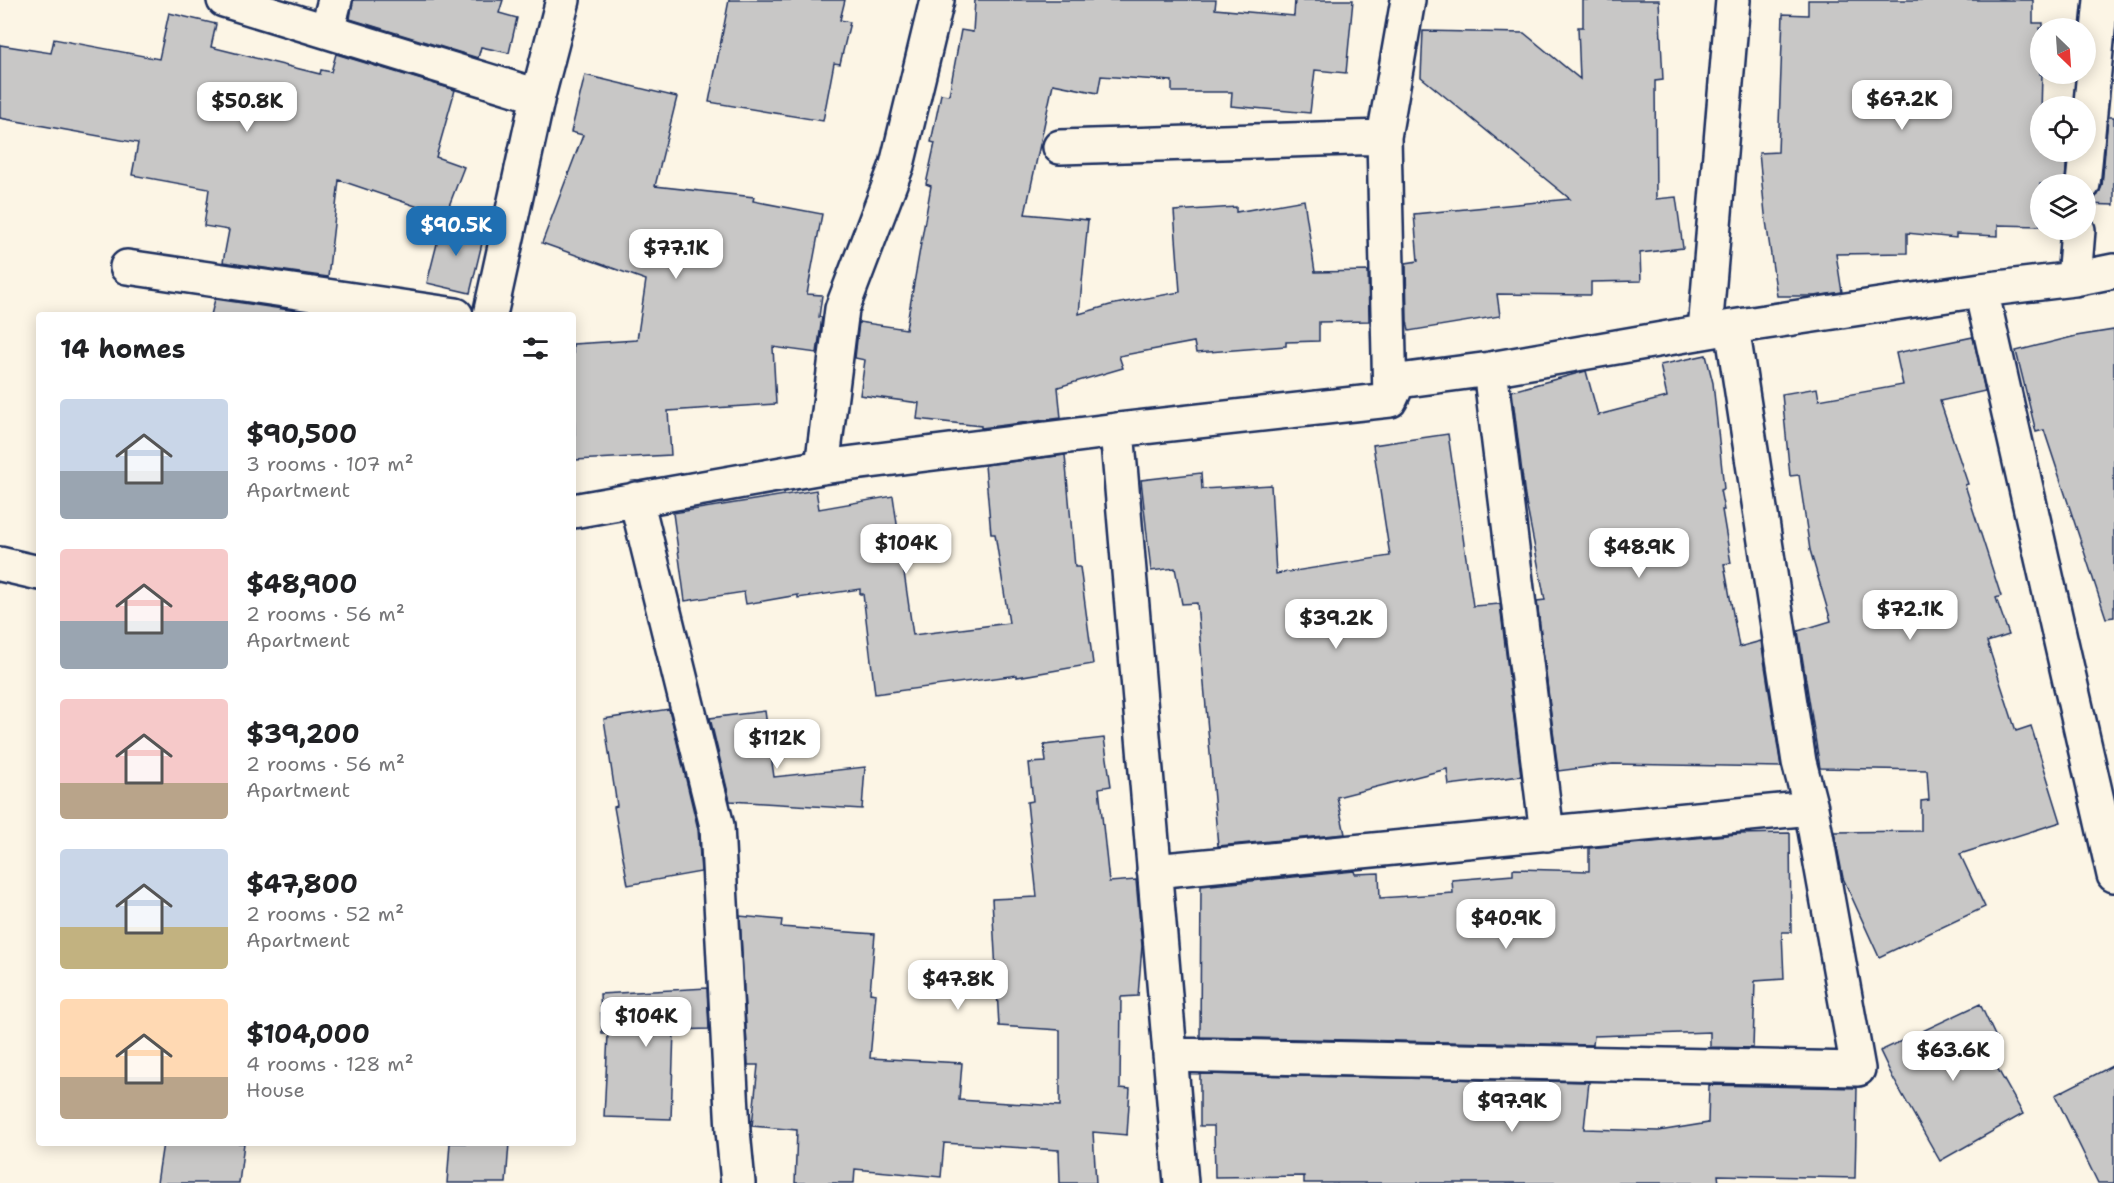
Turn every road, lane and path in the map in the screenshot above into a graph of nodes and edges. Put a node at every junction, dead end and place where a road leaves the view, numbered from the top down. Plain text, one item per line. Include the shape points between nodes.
1 (224, 0) edge
2 (562, 0) edge
3 (938, 0) edge
4 (1408, 0) edge
5 (1733, 0) edge
6 (2101, 0) edge
7 (331, 15) edge
8 (538, 96) junction
9 (1383, 137) junction
10 (1060, 147) dead end
11 (2084, 174) edge
12 (2077, 240) edge
13 (127, 267) dead end
14 (2114, 271) edge
15 (2074, 279) junction
16 (1981, 290) junction
17 (435, 312) edge
18 (491, 312) edge
19 (1719, 329) junction
20 (1490, 369) junction
21 (1390, 400) junction
22 (1117, 430) junction
23 (822, 467) junction
24 (636, 499) junction
25 (576, 510) edge
26 (0, 564) edge
27 (36, 572) edge
28 (1811, 808) junction
29 (1547, 834) junction
30 (1154, 871) junction
31 (2114, 875) edge
32 (1170, 1055) junction
33 (738, 1183) edge
34 (1181, 1183) edge

1 - 7 street
2 - 8 street
3 - 23 street via 897,165 842,309
4 - 9 street
5 - 19 street
6 - 11 street
7 - 8 street
8 - 18 street
9 - 10 street
9 - 21 street
12 - 15 street
13 - 17 street
14 - 15 street
15 - 16 street
16 - 19 street
16 - 31 street
19 - 20 street
19 - 28 street via 1799,762
20 - 21 street via 1399,381
20 - 29 street
21 - 22 street
22 - 23 street
22 - 30 street
23 - 24 street
24 - 25 street
24 - 33 street via 717,826
26 - 27 street
28 - 29 street
28 - 32 street via 1858,1069
29 - 30 street
30 - 32 street
32 - 34 street

